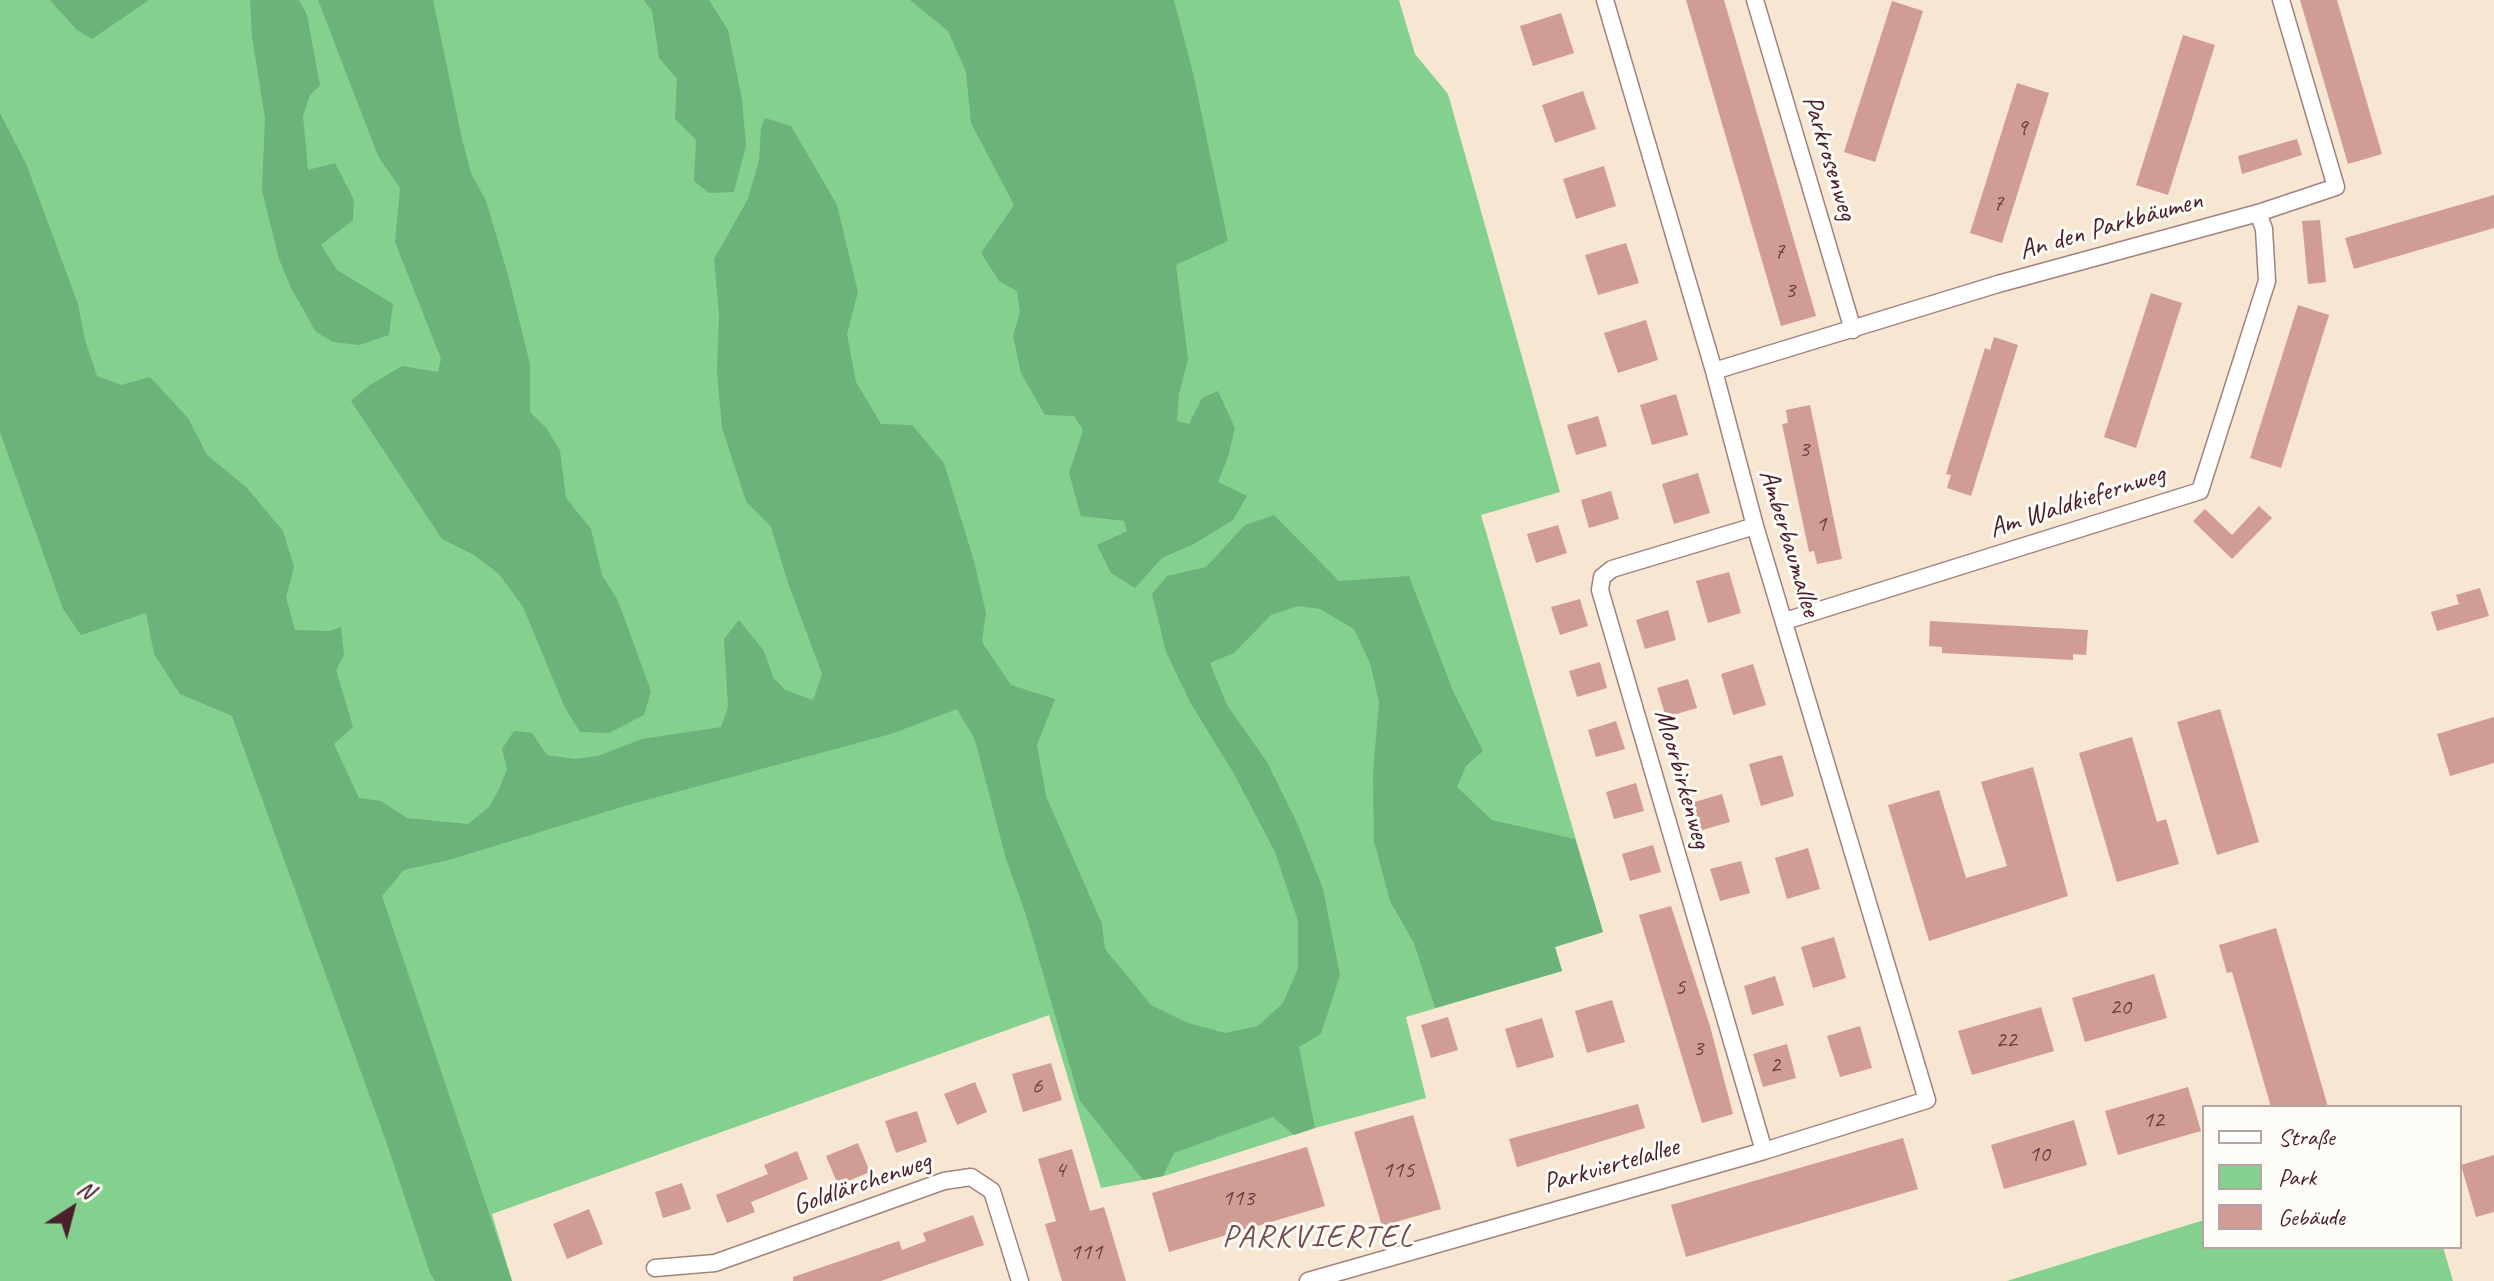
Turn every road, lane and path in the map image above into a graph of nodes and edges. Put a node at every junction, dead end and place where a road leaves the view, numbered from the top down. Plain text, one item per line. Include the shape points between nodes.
1 (1605, 0) edge
2 (1755, 0) edge
3 (2281, 0) edge
4 (2258, 213) junction
5 (1853, 330) junction
6 (1714, 371) junction
7 (1755, 526) junction
8 (1785, 621) junction
9 (1927, 1100) joint
10 (1764, 1151) junction
11 (655, 1268) dead end
12 (1020, 1281) edge
13 (1308, 1281) edge

1 - 6 street, Amberbaumallee
2 - 5 street, Parkrosenweg
3 - 4 street, An den Parkbäumen via 2336,187
4 - 5 street, An den Parkbäumen
4 - 8 street, Am Waldkiefernweg via 2267,281 2200,491
5 - 6 street, An den Parkbäumen
6 - 7 street, Amberbaumallee
7 - 8 street, Amberbaumallee
7 - 10 street, Moorbirkenweg via 1612,569 1602,577 1600,590
8 - 9 street, Amberbaumallee
9 - 10 street, Parkviertelallee
10 - 13 street, Parkviertelallee
11 - 12 street, Goldlärchenweg via 715,1263 944,1181 971,1177 992,1191

